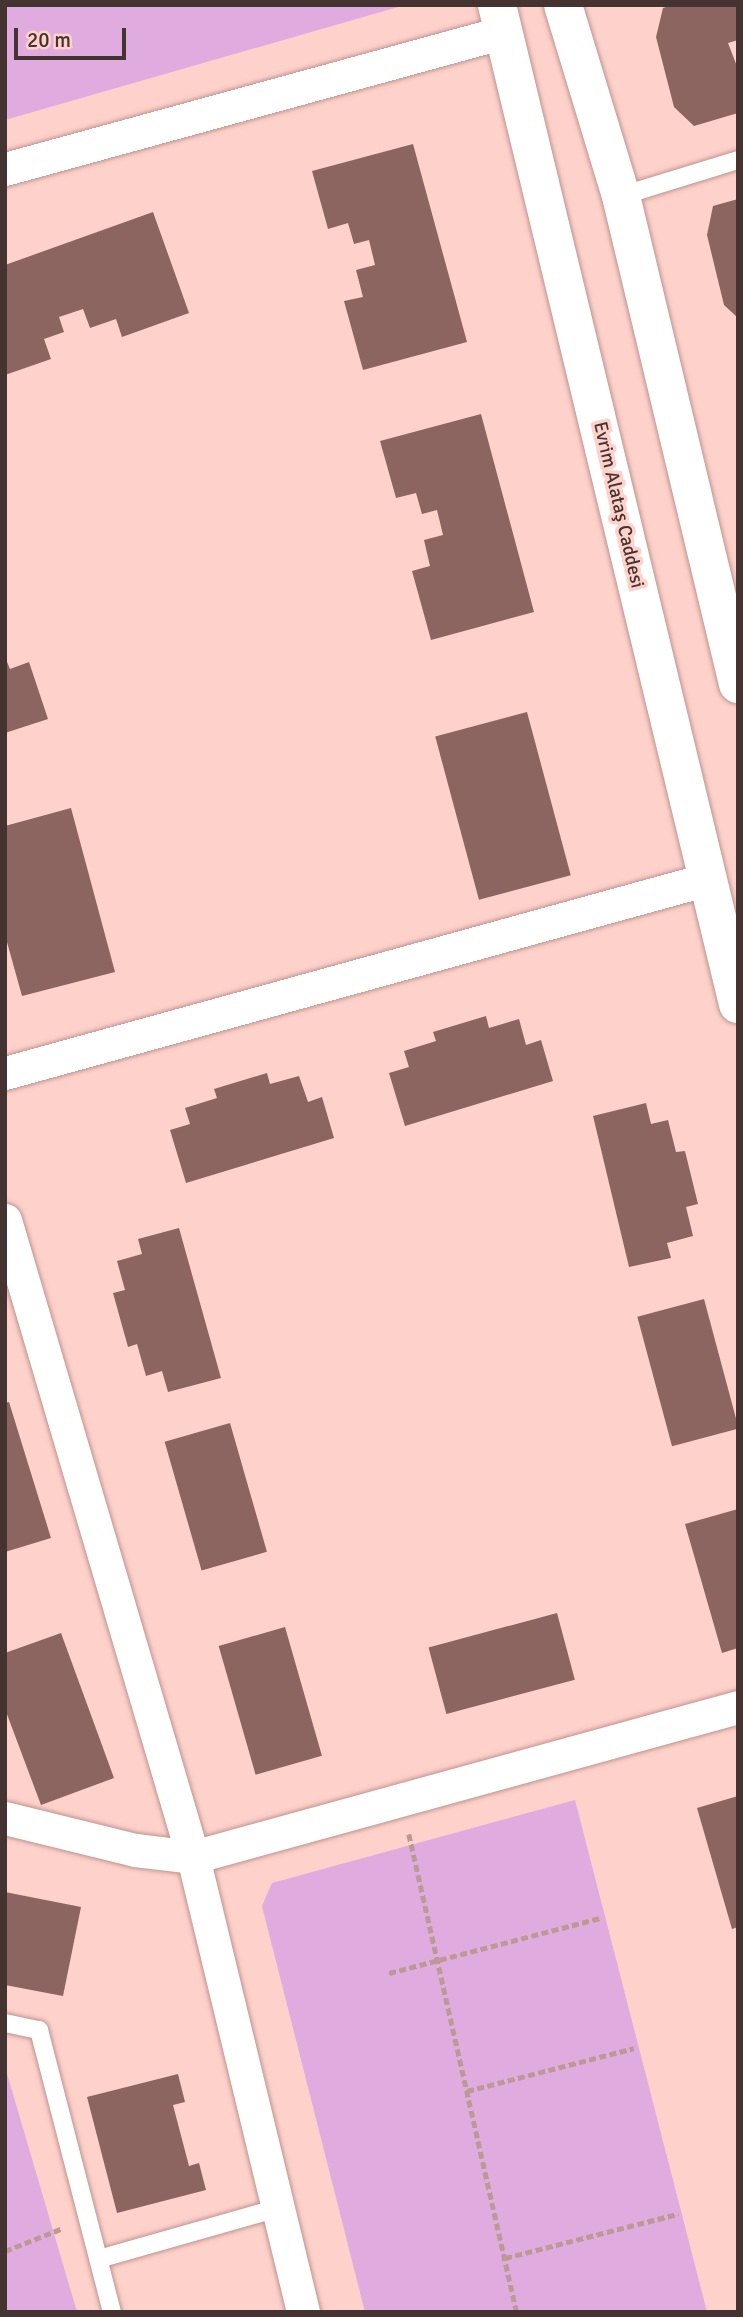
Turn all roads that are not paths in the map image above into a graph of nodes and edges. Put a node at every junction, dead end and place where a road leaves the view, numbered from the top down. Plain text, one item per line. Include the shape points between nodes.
1 (563, 5) edge
2 (501, 18) edge
3 (738, 160) edge
4 (5, 169) edge
5 (621, 196) junction
6 (738, 684) edge
7 (708, 879) junction
8 (738, 1004) edge
9 (5, 1073) edge
10 (5, 1220) edge
11 (738, 1707) edge
12 (5, 1818) edge
13 (193, 1857) junction
14 (5, 2023) edge
15 (278, 2208) junction
16 (99, 2259) junction
17 (112, 2312) edge
18 (303, 2312) edge

1 - 5 main road
2 - 4 street
2 - 7 main road, Evrim Alataş Caddesi
3 - 5 lane
5 - 6 main road
7 - 8 main road, Evrim Alataş Caddesi
7 - 9 street
10 - 13 street
11 - 13 street
12 - 13 street via 135,1850
13 - 15 street
14 - 16 lane via 38,2030
15 - 16 lane
15 - 18 street
16 - 17 lane

